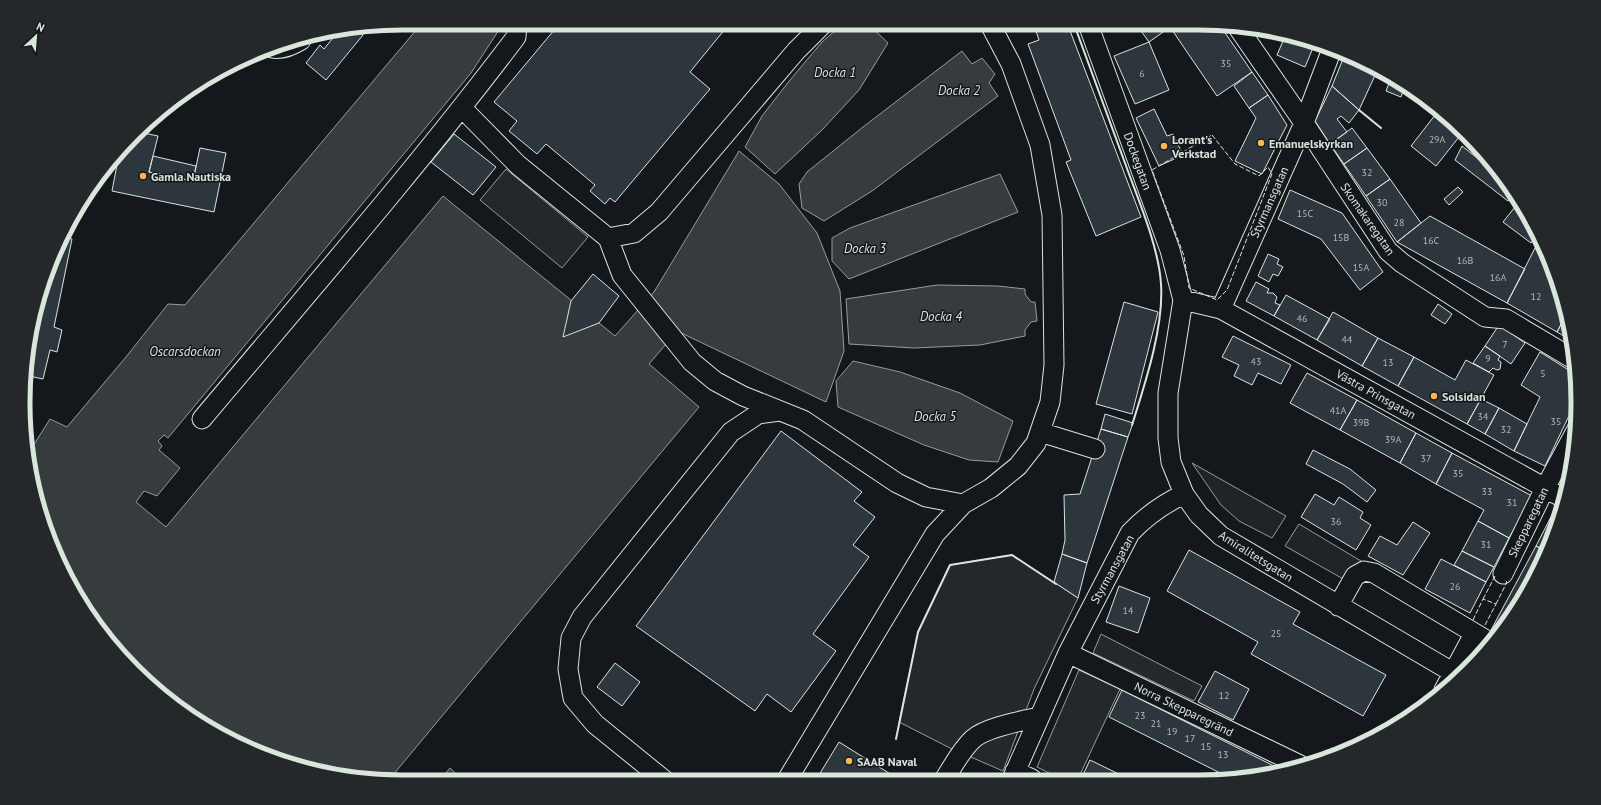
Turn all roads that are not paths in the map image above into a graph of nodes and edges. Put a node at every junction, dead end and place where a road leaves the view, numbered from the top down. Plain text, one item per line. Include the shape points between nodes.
1 (516, 30) edge
2 (817, 30) edge
3 (993, 30) edge
4 (1090, 30) edge
5 (1242, 33) edge
6 (1330, 54) edge
7 (462, 108) junction
8 (1304, 123) junction
9 (608, 238) junction
10 (1183, 300) junction
11 (1221, 309) junction
12 (1568, 356) edge
13 (780, 411) junction
14 (202, 418) dead end
15 (1040, 432) junction
16 (1569, 444) edge
17 (1095, 449) dead end
18 (1545, 488) junction
19 (1184, 494) junction
20 (1559, 495) edge
21 (963, 504) junction
22 (1503, 574) dead end
23 (1338, 606) junction
24 (1474, 634) junction
25 (1486, 640) edge
26 (1068, 653) junction
27 (1458, 669) edge
28 (1454, 674) edge
29 (1039, 717) junction
30 (1294, 762) edge
31 (658, 775) edge
32 (790, 775) edge
33 (947, 775) edge
34 (1013, 775) edge

1 - 7 street via 516,36
2 - 9 street via 781,68 659,212 634,233
3 - 15 street via 1011,64 1040,145 1052,215 1054,365 1050,402
4 - 10 street, Dockegatan via 1170,250
5 - 8 street, Skomakaregatan
6 - 8 street, Styrmansgatan
7 - 9 street via 518,165
7 - 14 street
8 - 11 street, Styrmansgatan
8 - 12 street, Skomakaregatan via 1388,251 1485,318 1506,319
9 - 13 street via 622,275 692,362 715,381
10 - 11 street, Västra Prinsgatan
10 - 19 street via 1168,392 1168,438 1171,462
11 - 18 street, Västra Prinsgatan
13 - 21 street via 803,420 897,483 926,497
13 - 31 street via 758,414 730,432 582,617 571,638 568,668 573,698 595,724
15 - 17 street
15 - 21 street via 1036,443 1018,466 991,488
16 - 18 street, Skepparegatan
18 - 20 street, Västra Prinsgatan
18 - 22 street, Skepparegatan
19 - 23 street, Amiralitetsgatan via 1199,515 1221,536
19 - 26 street, Styrmansgatan via 1163,504 1130,533
21 - 32 street via 935,534
23 - 24 street via 1355,576 1364,572 1374,574
23 - 28 street, Amiralitetsgatan
24 - 25 street
24 - 27 street
26 - 29 street, Styrmansgatan
26 - 30 street, Norra Skepparegränd
29 - 33 street via 974,737 963,749
29 - 34 street, Styrmansgatan

